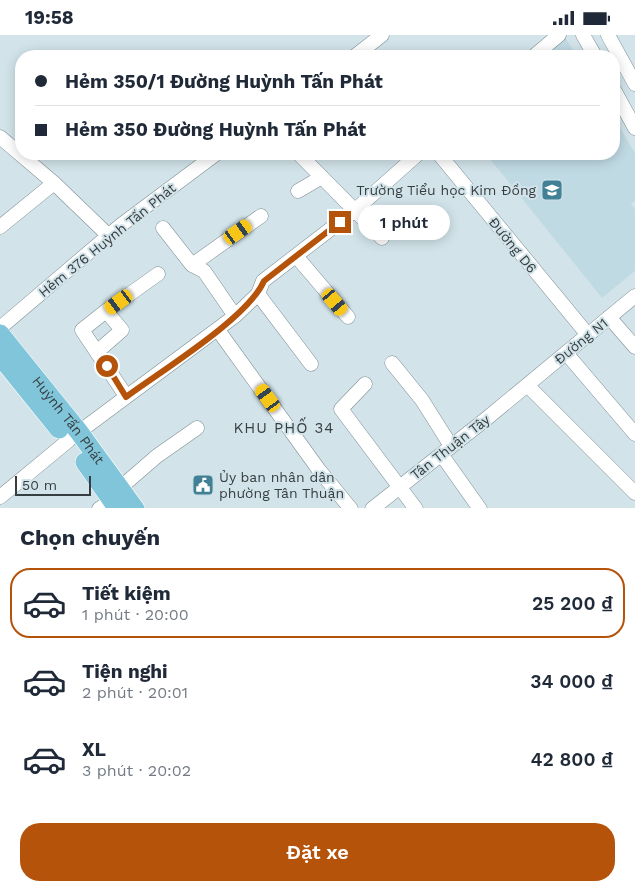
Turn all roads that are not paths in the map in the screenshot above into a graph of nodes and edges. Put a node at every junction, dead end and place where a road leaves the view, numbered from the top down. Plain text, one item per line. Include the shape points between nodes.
1 (382, 35) edge
2 (559, 35) edge
3 (583, 35) edge
4 (608, 35) edge
5 (365, 50) edge
6 (541, 50) edge
7 (592, 50) edge
8 (616, 50) edge
9 (620, 57) edge
10 (635, 84) edge
11 (620, 101) edge
12 (635, 127) edge
13 (0, 137) edge
14 (15, 150) edge
15 (27, 160) edge
16 (208, 160) edge
17 (305, 160) edge
18 (411, 160) edge
19 (444, 160) edge
20 (322, 177) junction
21 (54, 183) junction
22 (298, 191) dead end
23 (354, 211) junction
24 (261, 216) dead end
25 (0, 227) edge
26 (163, 228) dead end
27 (109, 236) junction
28 (382, 238) dead end
29 (296, 256) junction
30 (192, 265) junction
31 (158, 274) dead end
32 (258, 294) junction
33 (635, 296) edge
34 (106, 311) junction
35 (235, 316) junction
36 (348, 317) dead end
37 (610, 317) junction
38 (0, 328) edge
39 (218, 329) junction
40 (0, 334) edge
41 (588, 335) junction
42 (635, 347) edge
43 (98, 351) junction
44 (566, 353) junction
45 (0, 356) edge
46 (392, 363) dead end
47 (311, 364) dead end
48 (365, 384) dead end
49 (527, 385) junction
50 (126, 397) junction
51 (197, 428) dead end
52 (635, 434) edge
53 (74, 436) junction
54 (446, 450) junction
55 (399, 487) junction
56 (635, 493) edge
57 (0, 497) edge
58 (112, 501) edge
59 (132, 508) edge
60 (350, 508) edge
61 (373, 508) edge
62 (415, 508) edge
63 (479, 508) edge

1 - 5 street
2 - 6 street
3 - 7 street
4 - 8 street
9 - 10 street
11 - 12 street
13 - 14 street
15 - 21 street
16 - 27 street, Hẻm 376 Huỳnh Tấn Phát
17 - 20 street
18 - 23 street
19 - 41 street, Đường D6
20 - 22 street
20 - 23 street
21 - 25 street
21 - 27 street
23 - 28 street
23 - 29 street
24 - 30 street
26 - 30 street
27 - 38 street, Hẻm 376 Huỳnh Tấn Phát
29 - 32 street via 264,281
29 - 36 street
30 - 35 street via 204,271
31 - 34 street
32 - 35 street
32 - 47 street
33 - 37 street, Đường N1
34 - 43 street via 122,331
34 - 43 street via 82,330
35 - 39 street
37 - 41 street, Đường N1
37 - 42 street
39 - 50 street
39 - 60 street via 319,470
40 - 53 main road, Huỳnh Tấn Phát
41 - 44 street, Đường N1
43 - 50 street
44 - 49 street, Đường N1
44 - 52 street
45 - 53 main road, Huỳnh Tấn Phát
46 - 54 street via 422,400
48 - 55 street via 341,409
49 - 54 street, Tân Thuận Tây
49 - 56 street
50 - 53 street
51 - 58 street via 157,456
53 - 57 street
53 - 58 main road, Huỳnh Tấn Phát
54 - 55 street, Tân Thuận Tây
54 - 63 street
55 - 61 street, Tân Thuận Tây
55 - 62 street
58 - 59 main road, Huỳnh Tấn Phát

